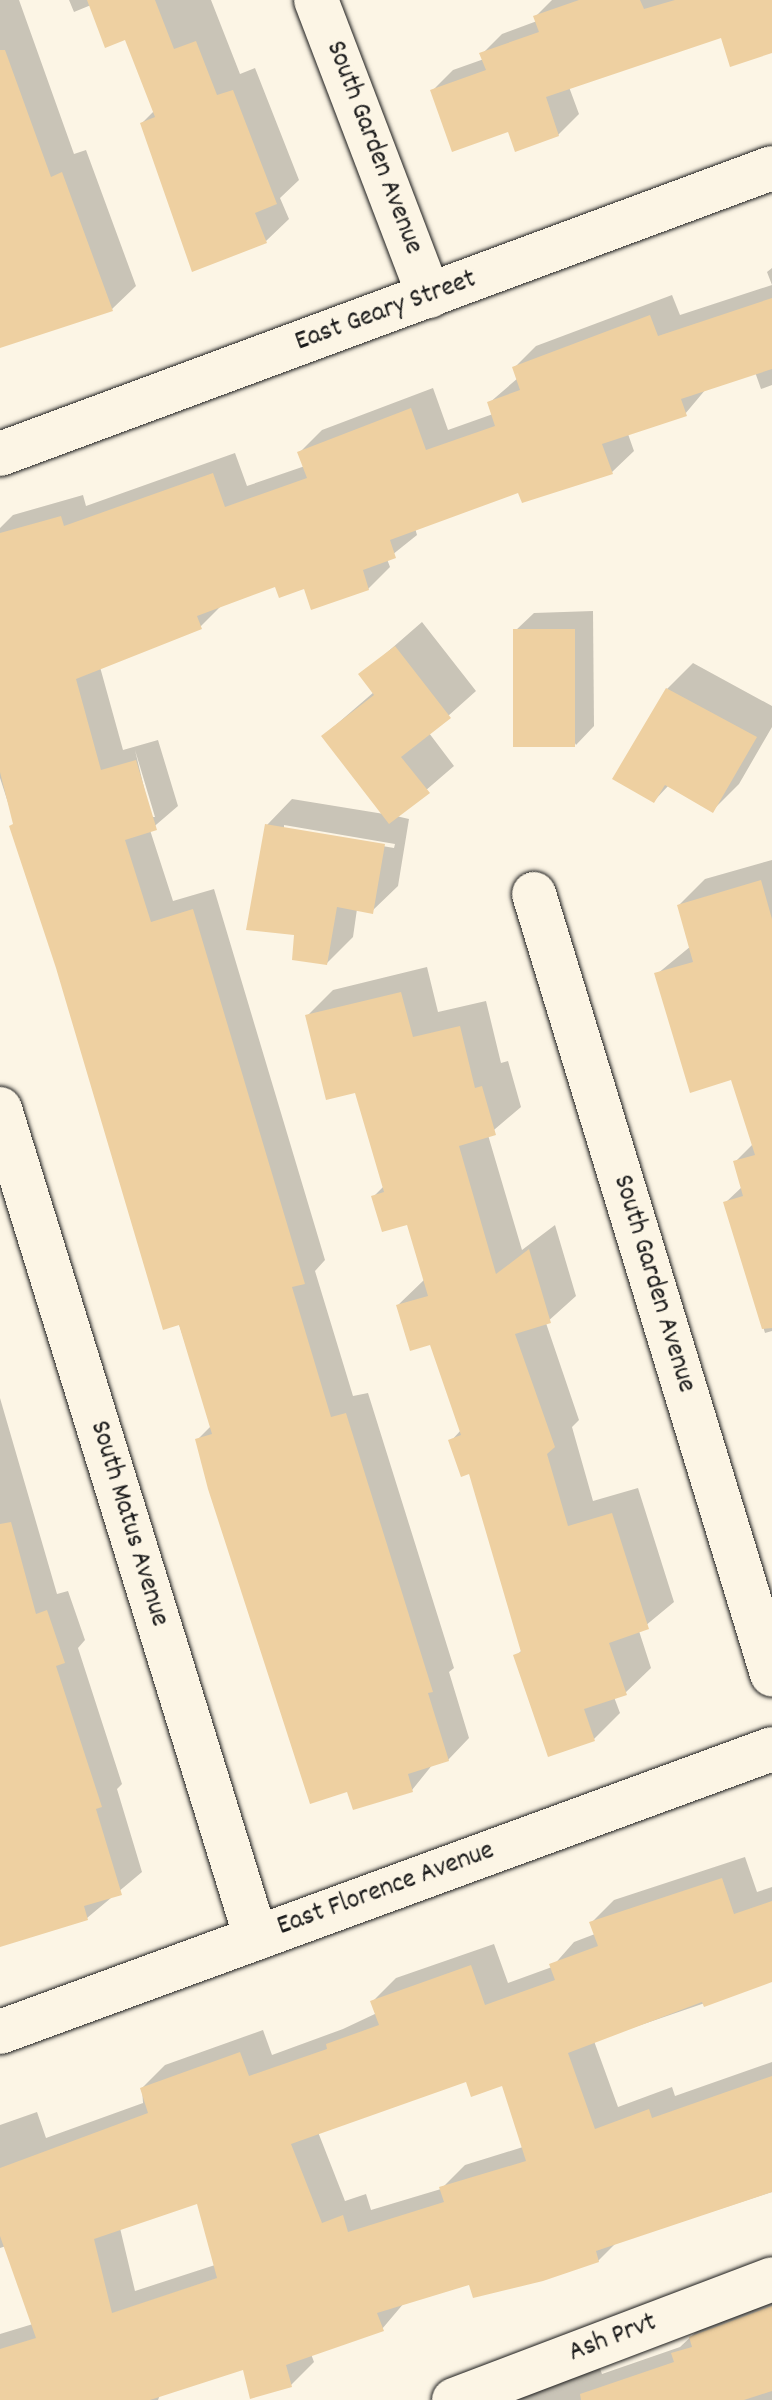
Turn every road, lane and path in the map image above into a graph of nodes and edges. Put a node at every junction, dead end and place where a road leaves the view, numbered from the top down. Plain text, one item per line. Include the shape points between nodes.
1 (316, 0) edge
2 (772, 168) edge
3 (429, 296) junction
4 (0, 454) edge
5 (534, 894) dead end
6 (0, 1109) edge
7 (772, 1674) edge
8 (772, 1749) edge
9 (256, 1938) junction
10 (0, 2032) edge
11 (772, 2279) edge
12 (454, 2400) edge

1 - 3 street, South Garden Avenue
2 - 3 street, East Geary Street
3 - 4 street, East Geary Street
5 - 7 street, South Garden Avenue
6 - 9 street, South Matus Avenue
8 - 9 street, East Florence Avenue
9 - 10 street, East Florence Avenue
11 - 12 street, Ash Prvt

